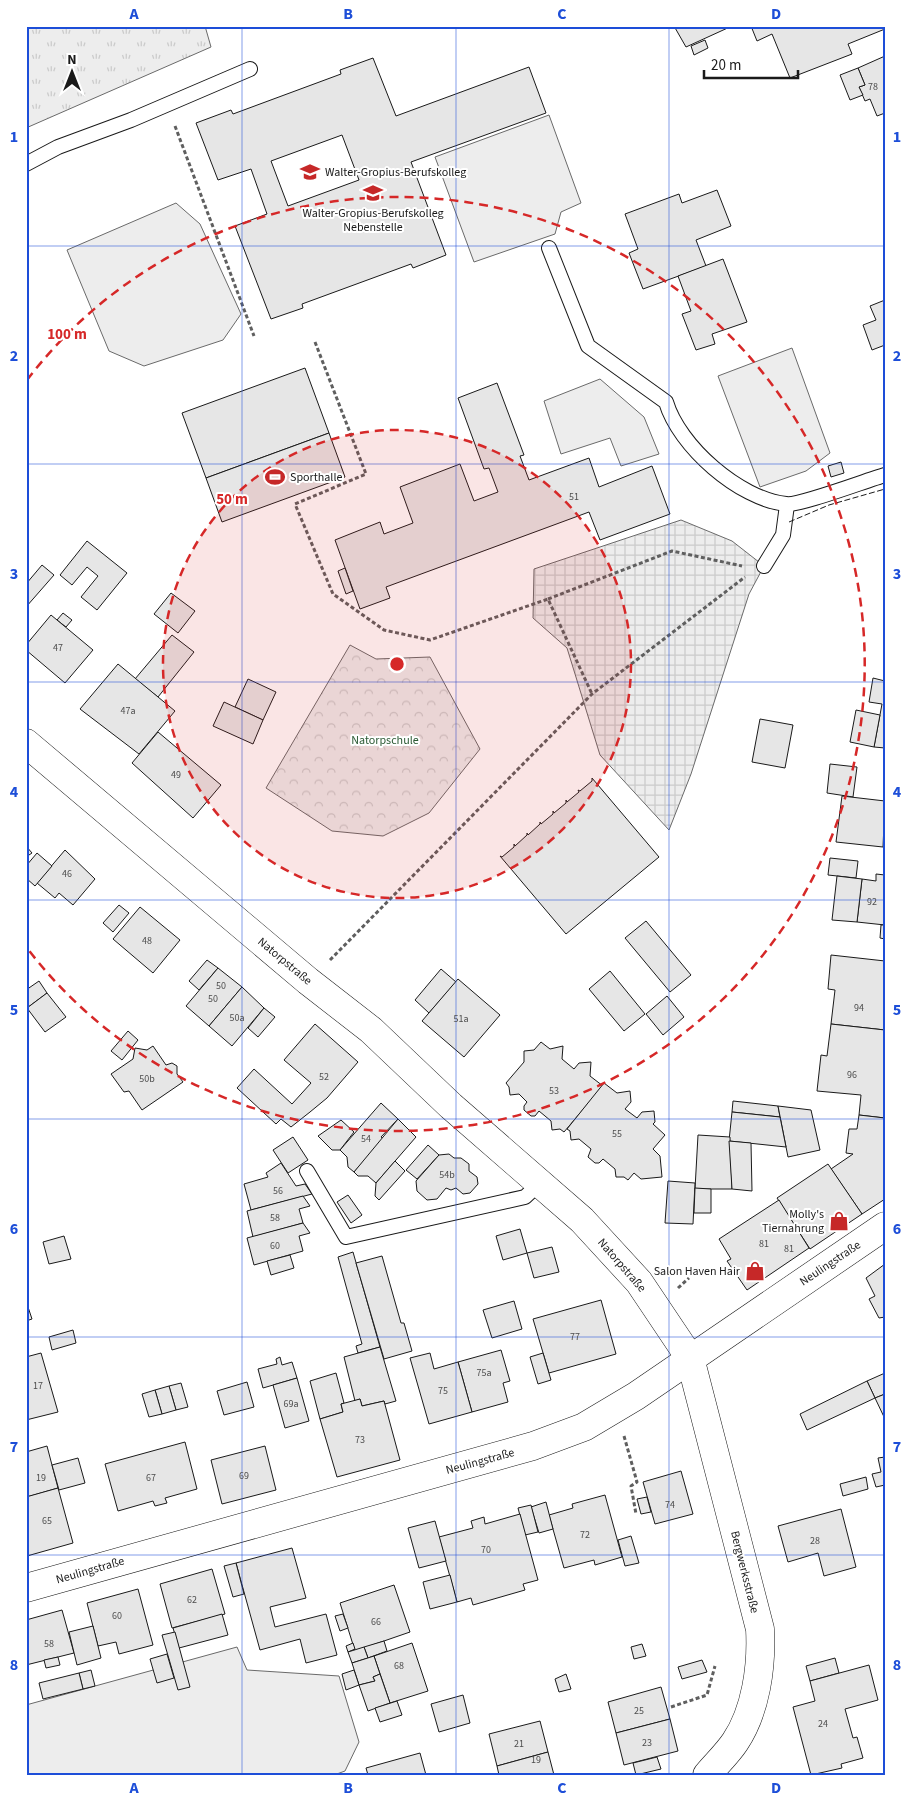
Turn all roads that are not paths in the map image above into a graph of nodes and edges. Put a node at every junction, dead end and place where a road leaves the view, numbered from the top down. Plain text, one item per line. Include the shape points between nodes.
1 (250, 69) dead end
2 (26, 164) edge
3 (549, 248) dead end
4 (885, 475) edge
5 (787, 505) junction
6 (759, 568) road end
7 (26, 743) edge
8 (307, 1171) dead end
9 (541, 1182) junction
10 (885, 1226) edge
11 (690, 1358) junction
12 (26, 1588) edge
13 (707, 1775) edge

1 - 2 lane via 58,147
3 - 5 lane via 588,346 666,402 669,413 715,471 756,495
4 - 5 lane
5 - 6 lane via 783,535
7 - 9 street, Natorpstraße via 308,982 371,1030 451,1106
8 - 9 lane via 346,1237 525,1197
9 - 11 street, Natorpstraße via 582,1220 639,1282
10 - 11 street, Neulingstraße
11 - 12 street, Neulingstraße via 617,1408 584,1426 534,1446
11 - 13 street, Bergwerksstraße via 761,1643 759,1668 746,1723 731,1748

